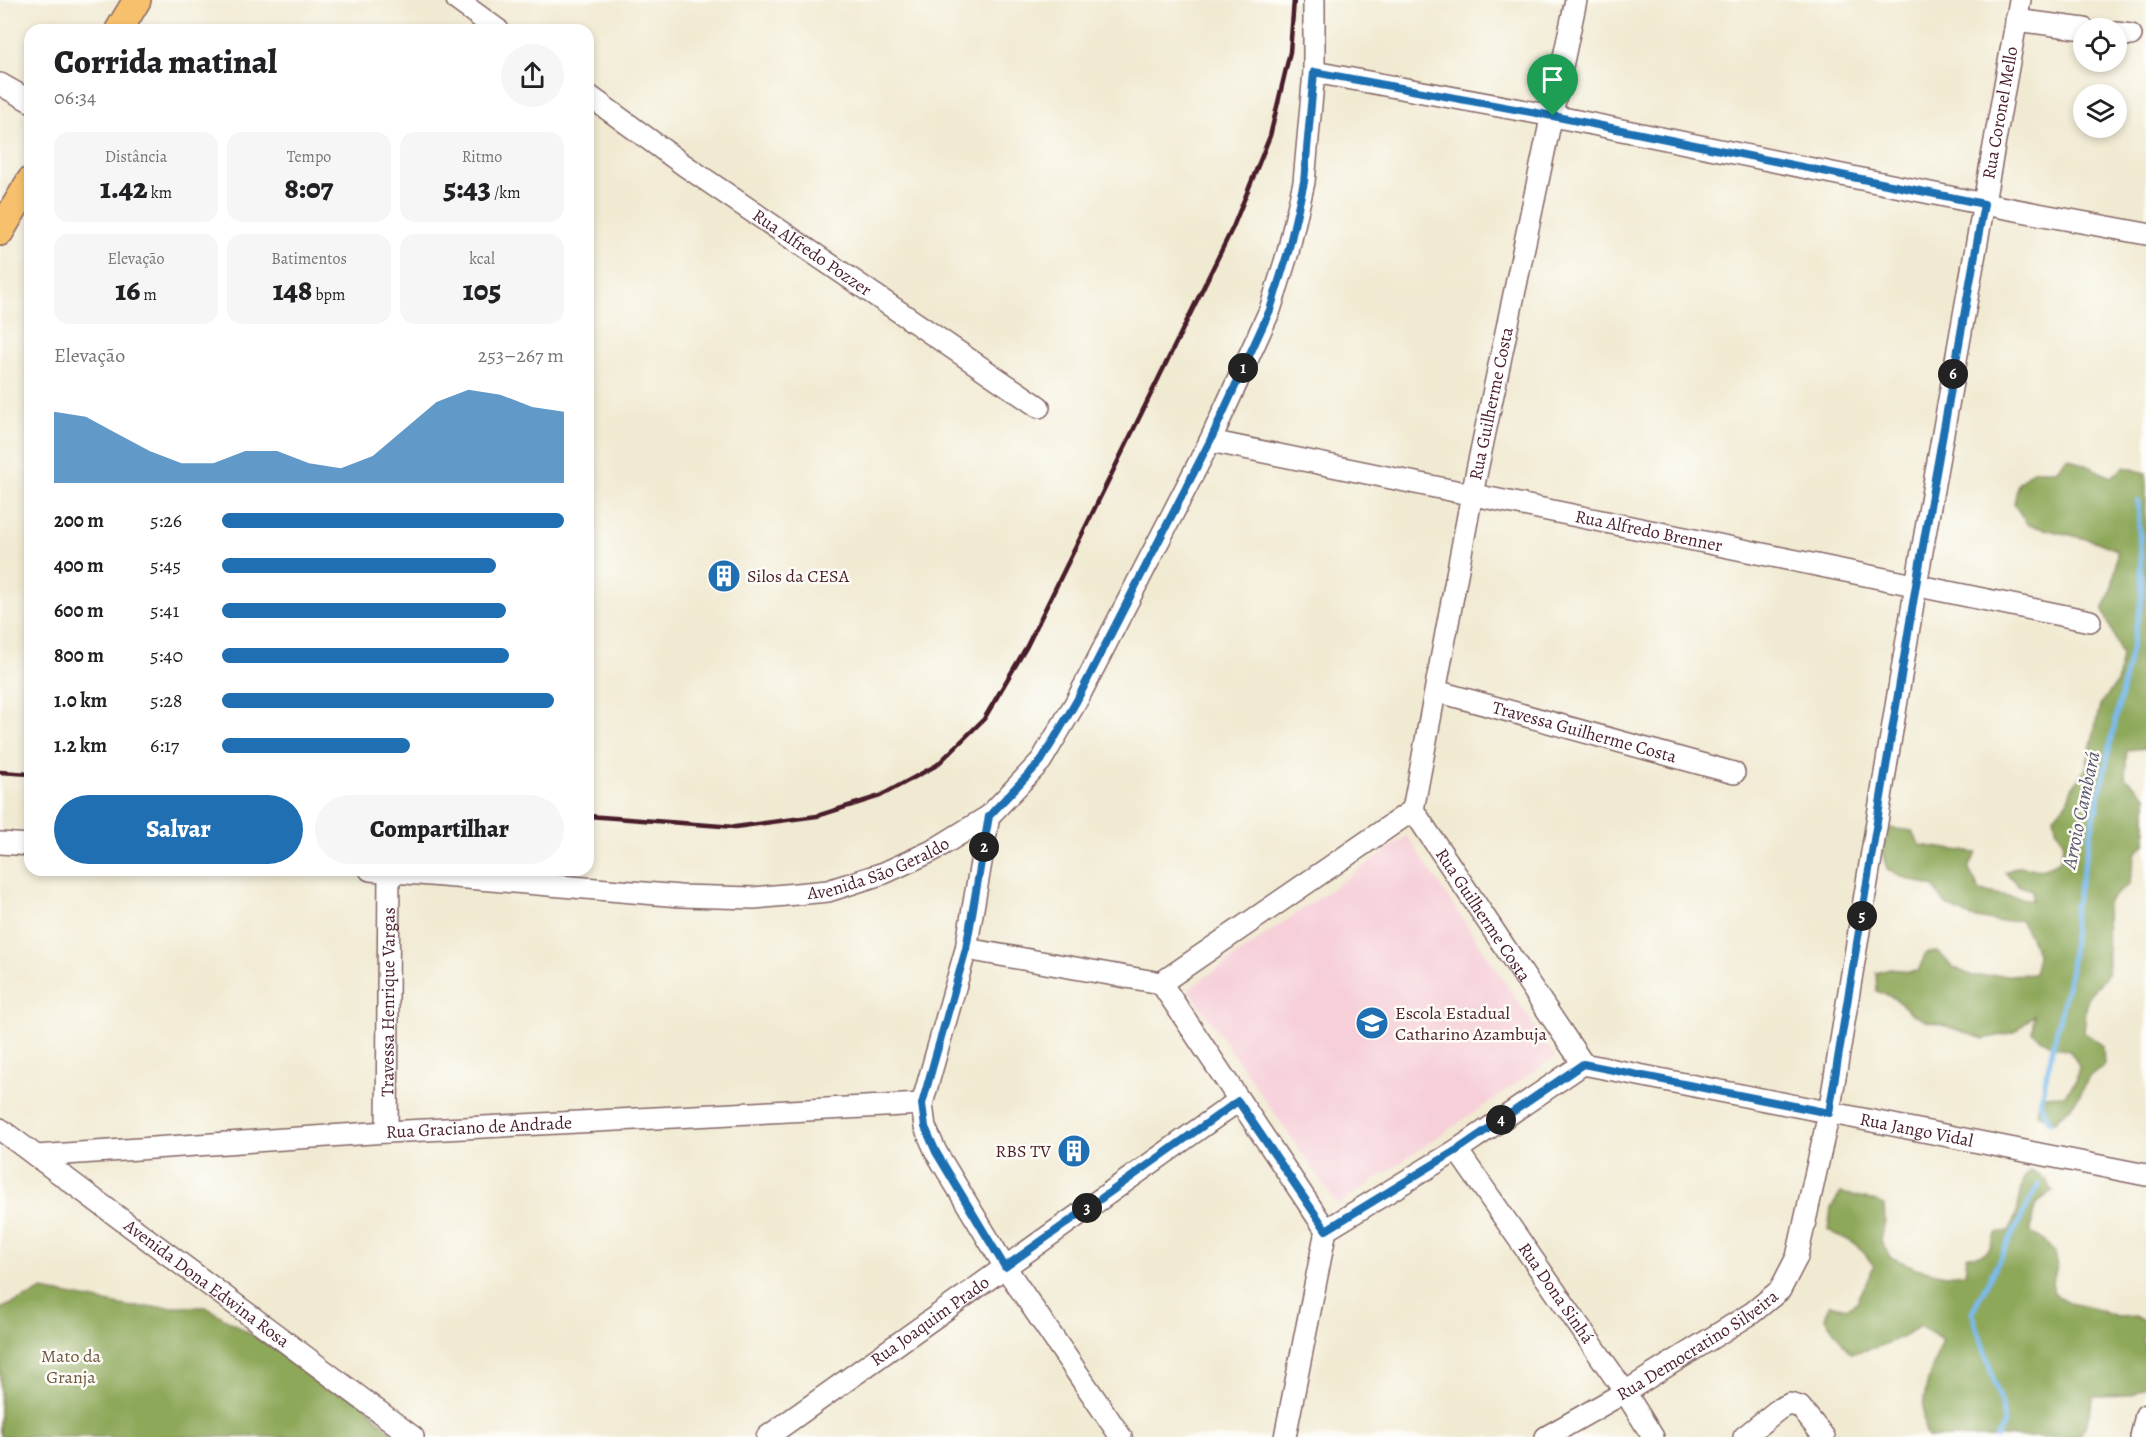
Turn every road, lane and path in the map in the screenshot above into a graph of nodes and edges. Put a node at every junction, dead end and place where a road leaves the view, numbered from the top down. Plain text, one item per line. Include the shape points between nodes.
1 (137, 0) edge
2 (457, 0) edge
3 (1314, 0) edge
4 (1576, 0) edge
5 (2018, 10) edge
6 (123, 24) edge
7 (490, 24) edge
8 (2073, 26) edge
9 (1314, 72) junction
10 (0, 84) edge
11 (24, 98) edge
12 (594, 99) edge
13 (1553, 116) junction
14 (24, 191) edge
15 (1984, 204) junction
16 (0, 232) edge
17 (2146, 234) edge
18 (1039, 407) dead end
19 (1210, 441) junction
20 (1472, 494) junction
21 (1916, 585) junction
22 (2090, 621) dead end
23 (1436, 691) junction
24 (1734, 772) dead end
25 (1413, 810) junction
26 (989, 816) junction
27 (0, 843) edge
28 (24, 845) edge
29 (379, 876) edge
30 (439, 876) edge
31 (966, 949) junction
32 (1161, 983) junction
33 (1583, 1064) junction
34 (1238, 1101) junction
35 (922, 1104) junction
36 (1829, 1113) junction
37 (0, 1129) edge
38 (387, 1132) junction
39 (1457, 1150) junction
40 (36, 1156) junction
41 (2146, 1175) edge
42 (1326, 1230) junction
43 (1005, 1267) junction
44 (1625, 1392) junction
45 (2146, 1414) edge
46 (413, 1437) edge
47 (767, 1437) edge
48 (1121, 1437) edge
49 (1285, 1437) edge
50 (1546, 1437) edge
51 (1653, 1437) edge
52 (1744, 1437) edge
53 (1824, 1437) edge
54 (2141, 1437) edge

1 - 6 main road
2 - 7 street
3 - 9 street, Avenida São Geraldo
4 - 13 street, Rua Guilherme Costa
5 - 8 street
5 - 15 street, Rua Coronel Mello
9 - 13 street
9 - 19 street, Avenida São Geraldo via 1304,182 1288,252 1270,310
10 - 11 street
12 - 18 street, Rua Alfredo Pozzer
13 - 15 street
13 - 20 street, Rua Guilherme Costa
14 - 16 main road
15 - 17 street
15 - 21 street, Rua Coronel Mello
19 - 20 street, Rua Alfredo Brenner
19 - 26 street, Avenida São Geraldo via 1076,702 1041,761
20 - 21 street, Rua Alfredo Brenner
20 - 23 street, Rua Guilherme Costa
21 - 22 street, Rua Alfredo Brenner
21 - 36 street, Rua Coronel Mello
23 - 24 street, Travessa Guilherme Costa
23 - 25 street, Rua Guilherme Costa
25 - 32 street
25 - 33 street, Rua Guilherme Costa
26 - 30 street, Avenida São Geraldo via 932,851 884,873 828,891 754,898 681,896
26 - 31 street
27 - 28 street
29 - 38 street, Travessa Henrique Vargas
31 - 32 street
31 - 35 street
32 - 34 street
33 - 36 street, Rua Jango Vidal
33 - 39 street
34 - 42 street
34 - 43 street, Rua Joaquim Prado
35 - 38 street, Rua Graciano de Andrade
35 - 43 street via 925,1127 936,1152
36 - 41 street, Rua Jango Vidal
36 - 44 street, Rua Democratino Silveira via 1797,1257 1780,1290 1752,1313
37 - 40 street, Avenida Dona Edwina Rosa
38 - 40 street, Rua Graciano de Andrade
39 - 42 street
39 - 44 street, Rua Dona Sinhá
40 - 46 street, Avenida Dona Edwina Rosa
42 - 49 street
43 - 47 street, Rua Joaquim Prado
43 - 48 street
44 - 50 street, Rua Democratino Silveira
44 - 51 street, Rua Dona Sinhá
45 - 54 street
52 - 53 street via 1779,1408 1790,1404 1800,1407

